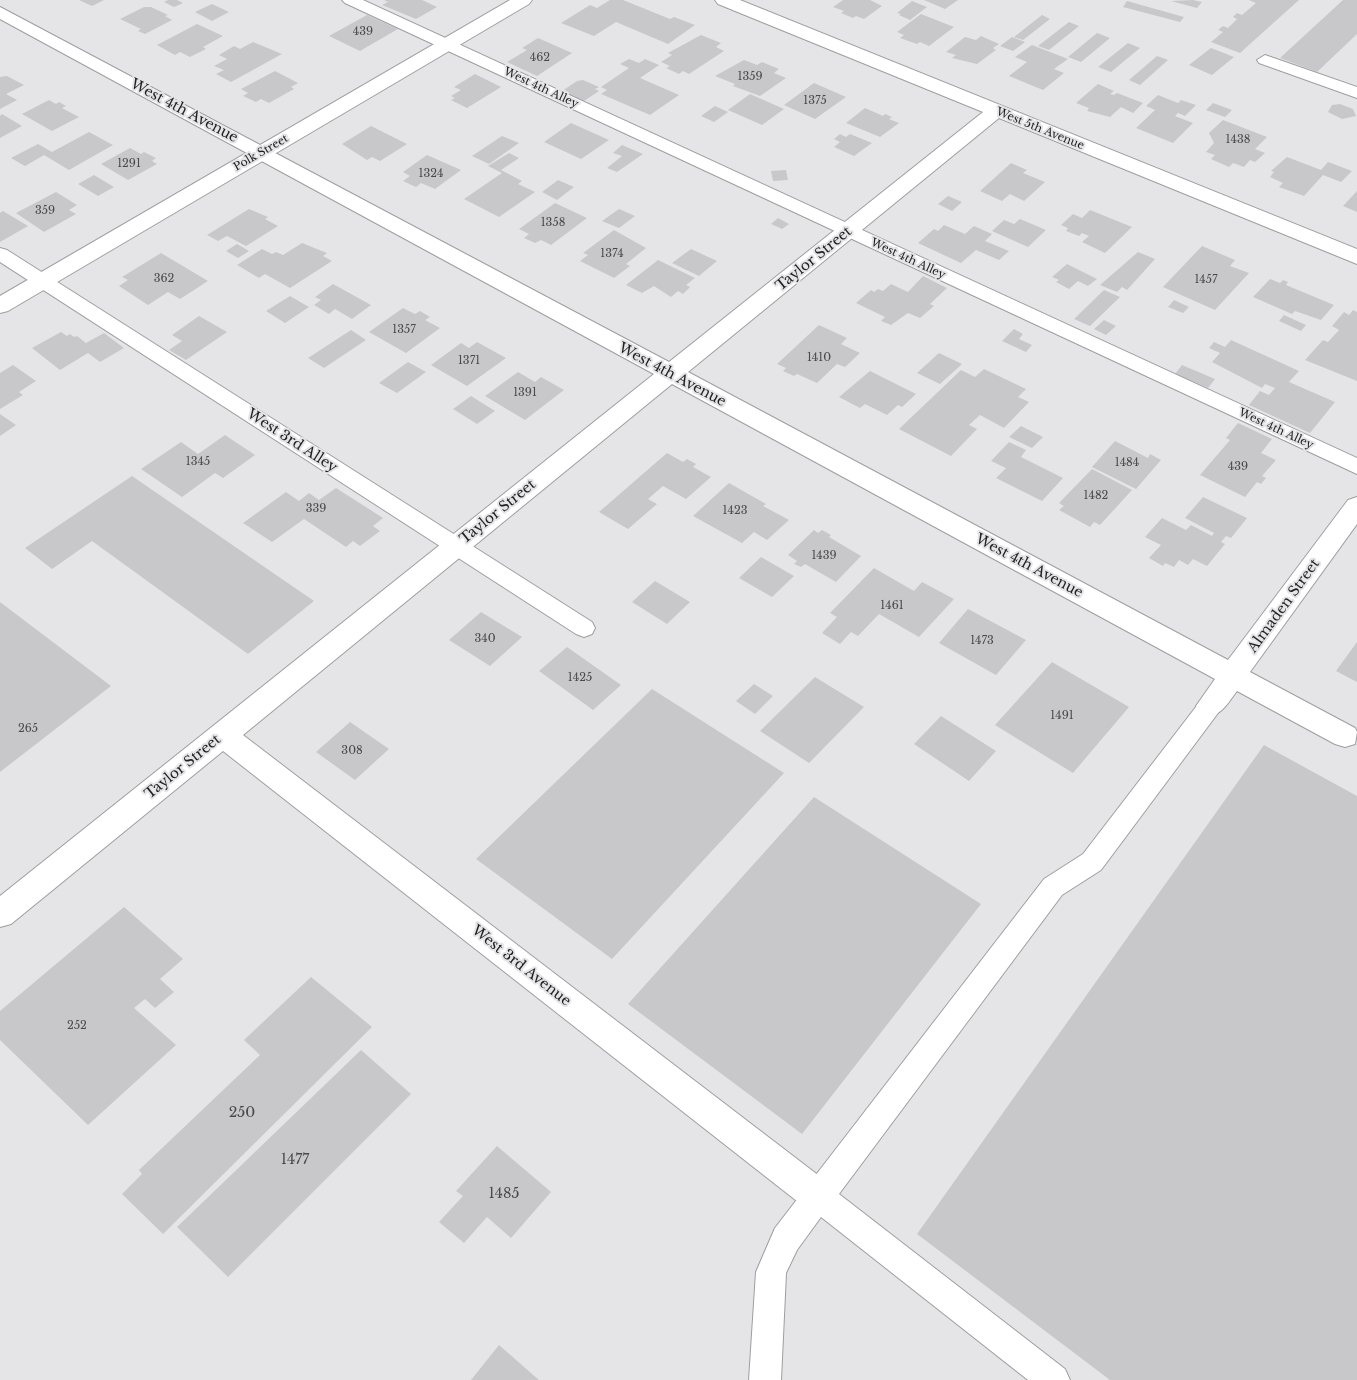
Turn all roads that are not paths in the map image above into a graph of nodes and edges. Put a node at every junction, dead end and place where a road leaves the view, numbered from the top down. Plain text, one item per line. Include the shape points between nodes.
1 (350, 0) edge
2 (522, 0) edge
3 (724, 0) edge
4 (0, 12) edge
5 (446, 44) junction
6 (1265, 60) dead end
7 (1357, 93) edge
8 (996, 111) junction
9 (262, 152) junction
10 (848, 231) junction
11 (0, 254) edge
12 (1357, 257) edge
13 (42, 281) junction
14 (0, 306) edge
15 (669, 374) junction
16 (1357, 467) edge
17 (1357, 506) edge
18 (456, 546) junction
19 (584, 628) dead end
20 (1233, 675) junction
21 (1210, 706) joint
22 (223, 735) junction
23 (1345, 736) dead end
24 (0, 914) edge
25 (819, 1197) junction
26 (765, 1380) edge
27 (1054, 1380) edge

1 - 5 lane, West 4th Alley
2 - 5 street, Polk Street
3 - 8 street, West 5th Avenue
4 - 9 street, West 4th Avenue
5 - 9 street, Polk Street
5 - 10 lane, West 4th Alley
6 - 7 lane
8 - 10 street, Taylor Street
8 - 12 street, West 5th Avenue
9 - 13 street, Polk Street
9 - 15 street, West 4th Avenue
10 - 15 street, Taylor Street
10 - 16 lane, West 4th Alley
11 - 13 lane, West 3rd Alley
13 - 14 street, Polk Street
13 - 18 lane, West 3rd Alley
15 - 18 street, Taylor Street
15 - 20 street, West 4th Avenue
17 - 20 street, Almaden Street
18 - 19 lane, West 3rd Alley
18 - 22 street, Taylor Street
20 - 21 street, Almaden Street
20 - 23 street, West 4th Avenue
21 - 25 lane via 1092,862 1082,870 1061,878 1053,887
22 - 24 street, Taylor Street
22 - 25 street, West 3rd Avenue
25 - 26 lane via 786,1239 771,1272
25 - 27 lane

